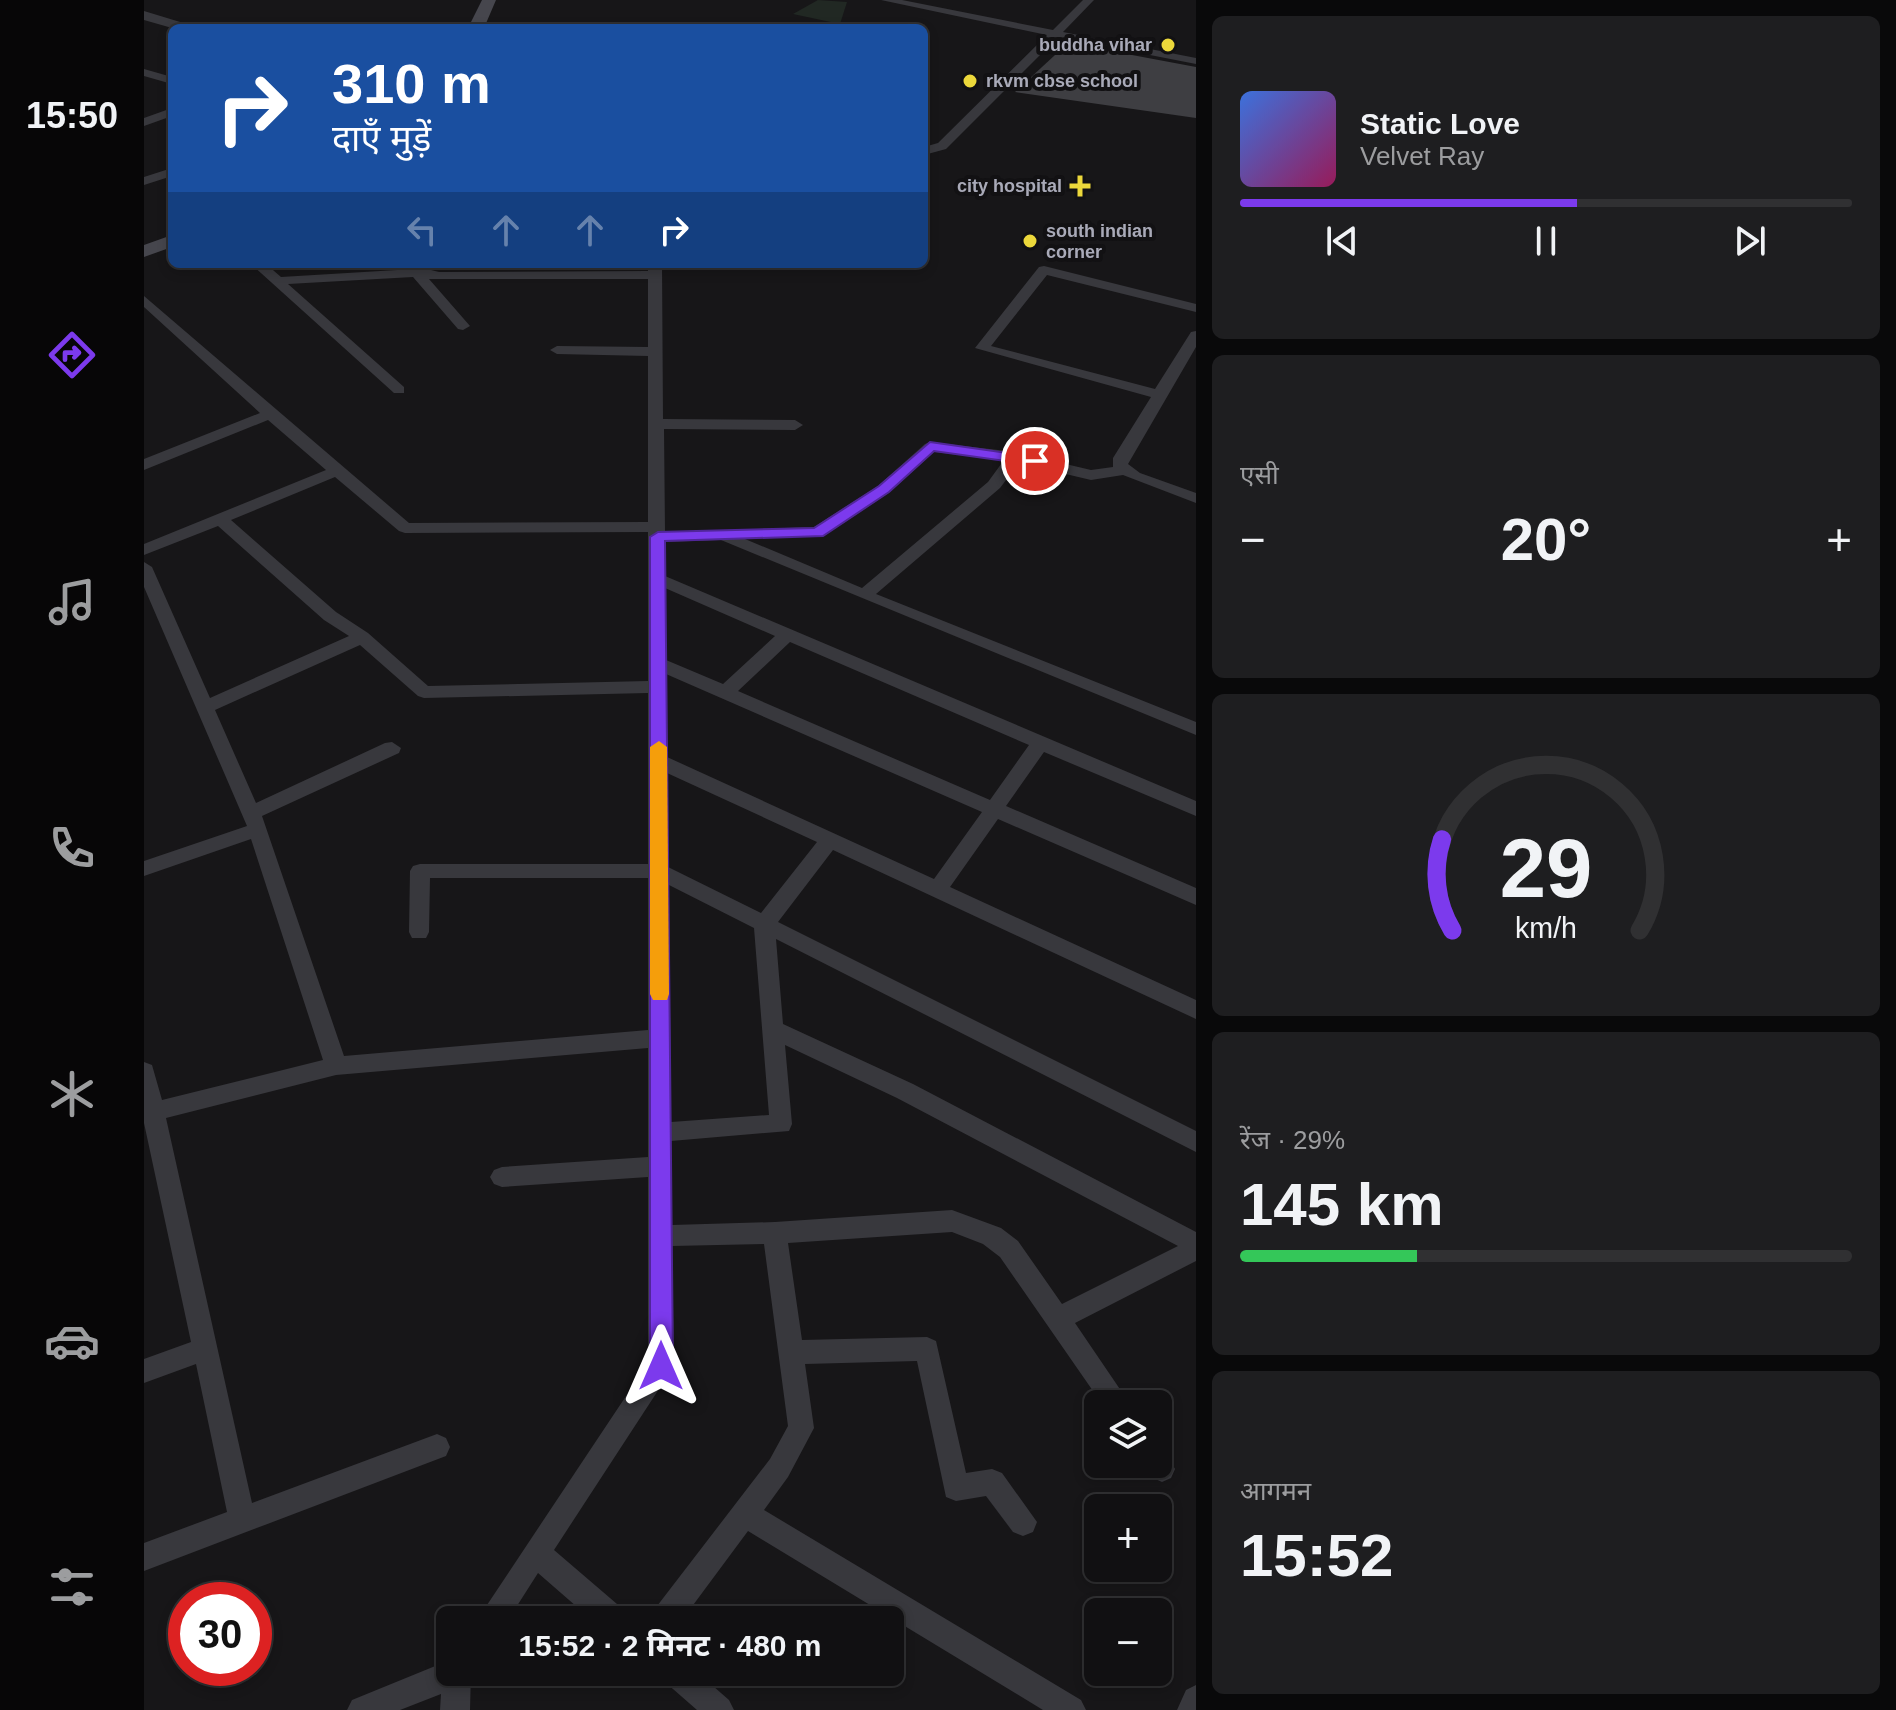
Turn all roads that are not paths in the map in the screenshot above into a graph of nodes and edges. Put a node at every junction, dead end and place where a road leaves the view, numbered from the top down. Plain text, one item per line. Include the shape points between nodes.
1 (489, 0) edge
2 (506, 0) edge
3 (886, 0) edge
4 (1089, 0) edge
5 (144, 15) edge
6 (172, 24) edge
7 (478, 24) edge
8 (495, 24) edge
9 (1057, 34) junction
10 (1196, 61) edge
11 (145, 73) edge
12 (168, 80) edge
13 (168, 113) edge
14 (144, 122) edge
15 (928, 150) edge
16 (168, 173) edge
17 (144, 181) edge
18 (168, 242) edge
19 (144, 251) edge
20 (168, 258) edge
21 (144, 266) edge
22 (262, 268) edge
23 (405, 268) edge
24 (655, 270) edge
25 (417, 273) junction
26 (278, 282) junction
27 (144, 300) edge
28 (1196, 308) edge
29 (463, 326) dead end
30 (1196, 335) edge
31 (557, 350) dead end
32 (656, 352) junction
33 (1188, 364) edge
34 (399, 390) dead end
35 (1159, 395) junction
36 (270, 414) junction
37 (657, 424) junction
38 (795, 425) dead end
39 (1015, 457) junction
40 (144, 465) edge
41 (1123, 470) junction
42 (337, 471) junction
43 (1196, 498) edge
44 (220, 519) junction
45 (658, 532) junction
46 (724, 536) junction
47 (144, 550) edge
48 (144, 567) edge
49 (658, 579) junction
50 (864, 595) junction
51 (789, 633) junction
52 (362, 637) junction
53 (658, 663) junction
54 (658, 687) junction
55 (726, 692) junction
56 (206, 707) junction
57 (1196, 729) edge
58 (1041, 742) junction
59 (392, 748) dead end
60 (659, 761) junction
61 (994, 809) junction
62 (1196, 809) edge
63 (254, 821) junction
64 (830, 840) junction
65 (144, 869) edge
66 (659, 871) junction
67 (937, 890) junction
68 (1196, 897) edge
69 (764, 924) junction
70 (419, 932) dead end
71 (1196, 1010) edge
72 (773, 1029) junction
73 (660, 1038) junction
74 (336, 1066) junction
75 (144, 1071) edge
76 (153, 1112) junction
77 (660, 1132) junction
78 (1196, 1142) edge
79 (660, 1166) junction
80 (502, 1177) dead end
81 (775, 1233) junction
82 (661, 1236) junction
83 (1196, 1247) edge
84 (1057, 1319) junction
85 (205, 1349) junction
86 (791, 1352) junction
87 (144, 1371) edge
88 (1107, 1390) edge
89 (437, 1447) dead end
90 (745, 1514) junction
91 (242, 1518) junction
92 (1023, 1522) dead end
93 (536, 1553) junction
94 (144, 1557) edge
95 (500, 1606) edge
96 (598, 1606) edge
97 (675, 1606) edge
98 (436, 1682) edge
99 (456, 1686) edge
100 (691, 1686) edge
101 (1196, 1700) edge
102 (362, 1710) edge
103 (455, 1710) edge
104 (719, 1710) edge
105 (1071, 1710) edge
106 (1192, 1710) edge

1 - 7 main road
2 - 8 main road
3 - 9 street
4 - 9 street
5 - 6 street
9 - 10 street
9 - 15 street via 942,146
11 - 12 street
13 - 14 street
16 - 17 street
18 - 19 main road
20 - 21 main road
22 - 26 street
23 - 25 street
24 - 25 street
24 - 32 street
25 - 26 street
25 - 29 street
26 - 34 street
27 - 36 street
28 - 35 street via 1044,270 982,348
30 - 33 street
31 - 32 street
32 - 37 street
33 - 35 street
35 - 41 street via 1121,458
36 - 40 street
36 - 42 street
37 - 38 street
37 - 45 street
39 - 41 street via 1091,475
39 - 46 street via 930,447 884,489 818,532
39 - 50 street via 994,485
41 - 43 street
42 - 44 street
42 - 45 street via 405,528
44 - 47 street
44 - 52 street via 330,616
45 - 46 street
45 - 49 street
46 - 50 street
48 - 56 street
49 - 51 street
49 - 53 street
50 - 57 street
51 - 55 street
51 - 58 street
52 - 54 street via 424,692
52 - 56 street
53 - 54 street
53 - 55 street
54 - 60 street
55 - 61 street
56 - 63 street
58 - 61 street
58 - 62 street
59 - 63 street
60 - 64 street
60 - 66 street
61 - 67 street
61 - 68 street
63 - 65 street
63 - 74 street
64 - 67 street
64 - 69 street
66 - 69 street
66 - 70 street via 420,871
66 - 73 street
67 - 71 street
69 - 72 street
69 - 78 street
72 - 77 street via 781,1124
72 - 83 street via 919,1098 1167,1226
73 - 74 street
73 - 77 street
74 - 76 street
75 - 76 street
76 - 85 street
77 - 79 street
79 - 80 street
79 - 82 street
81 - 82 street
81 - 84 street via 952,1221 975,1228 1009,1249
81 - 86 street
82 - 93 street via 661,1366
83 - 84 street
84 - 88 street
85 - 87 street
85 - 91 street
86 - 90 street via 801,1428
86 - 92 street via 927,1349 956,1488 992,1482
89 - 91 street
90 - 97 street
90 - 105 street
91 - 94 street
93 - 95 street
93 - 96 street
98 - 102 street
99 - 103 street
100 - 104 street
101 - 106 street

